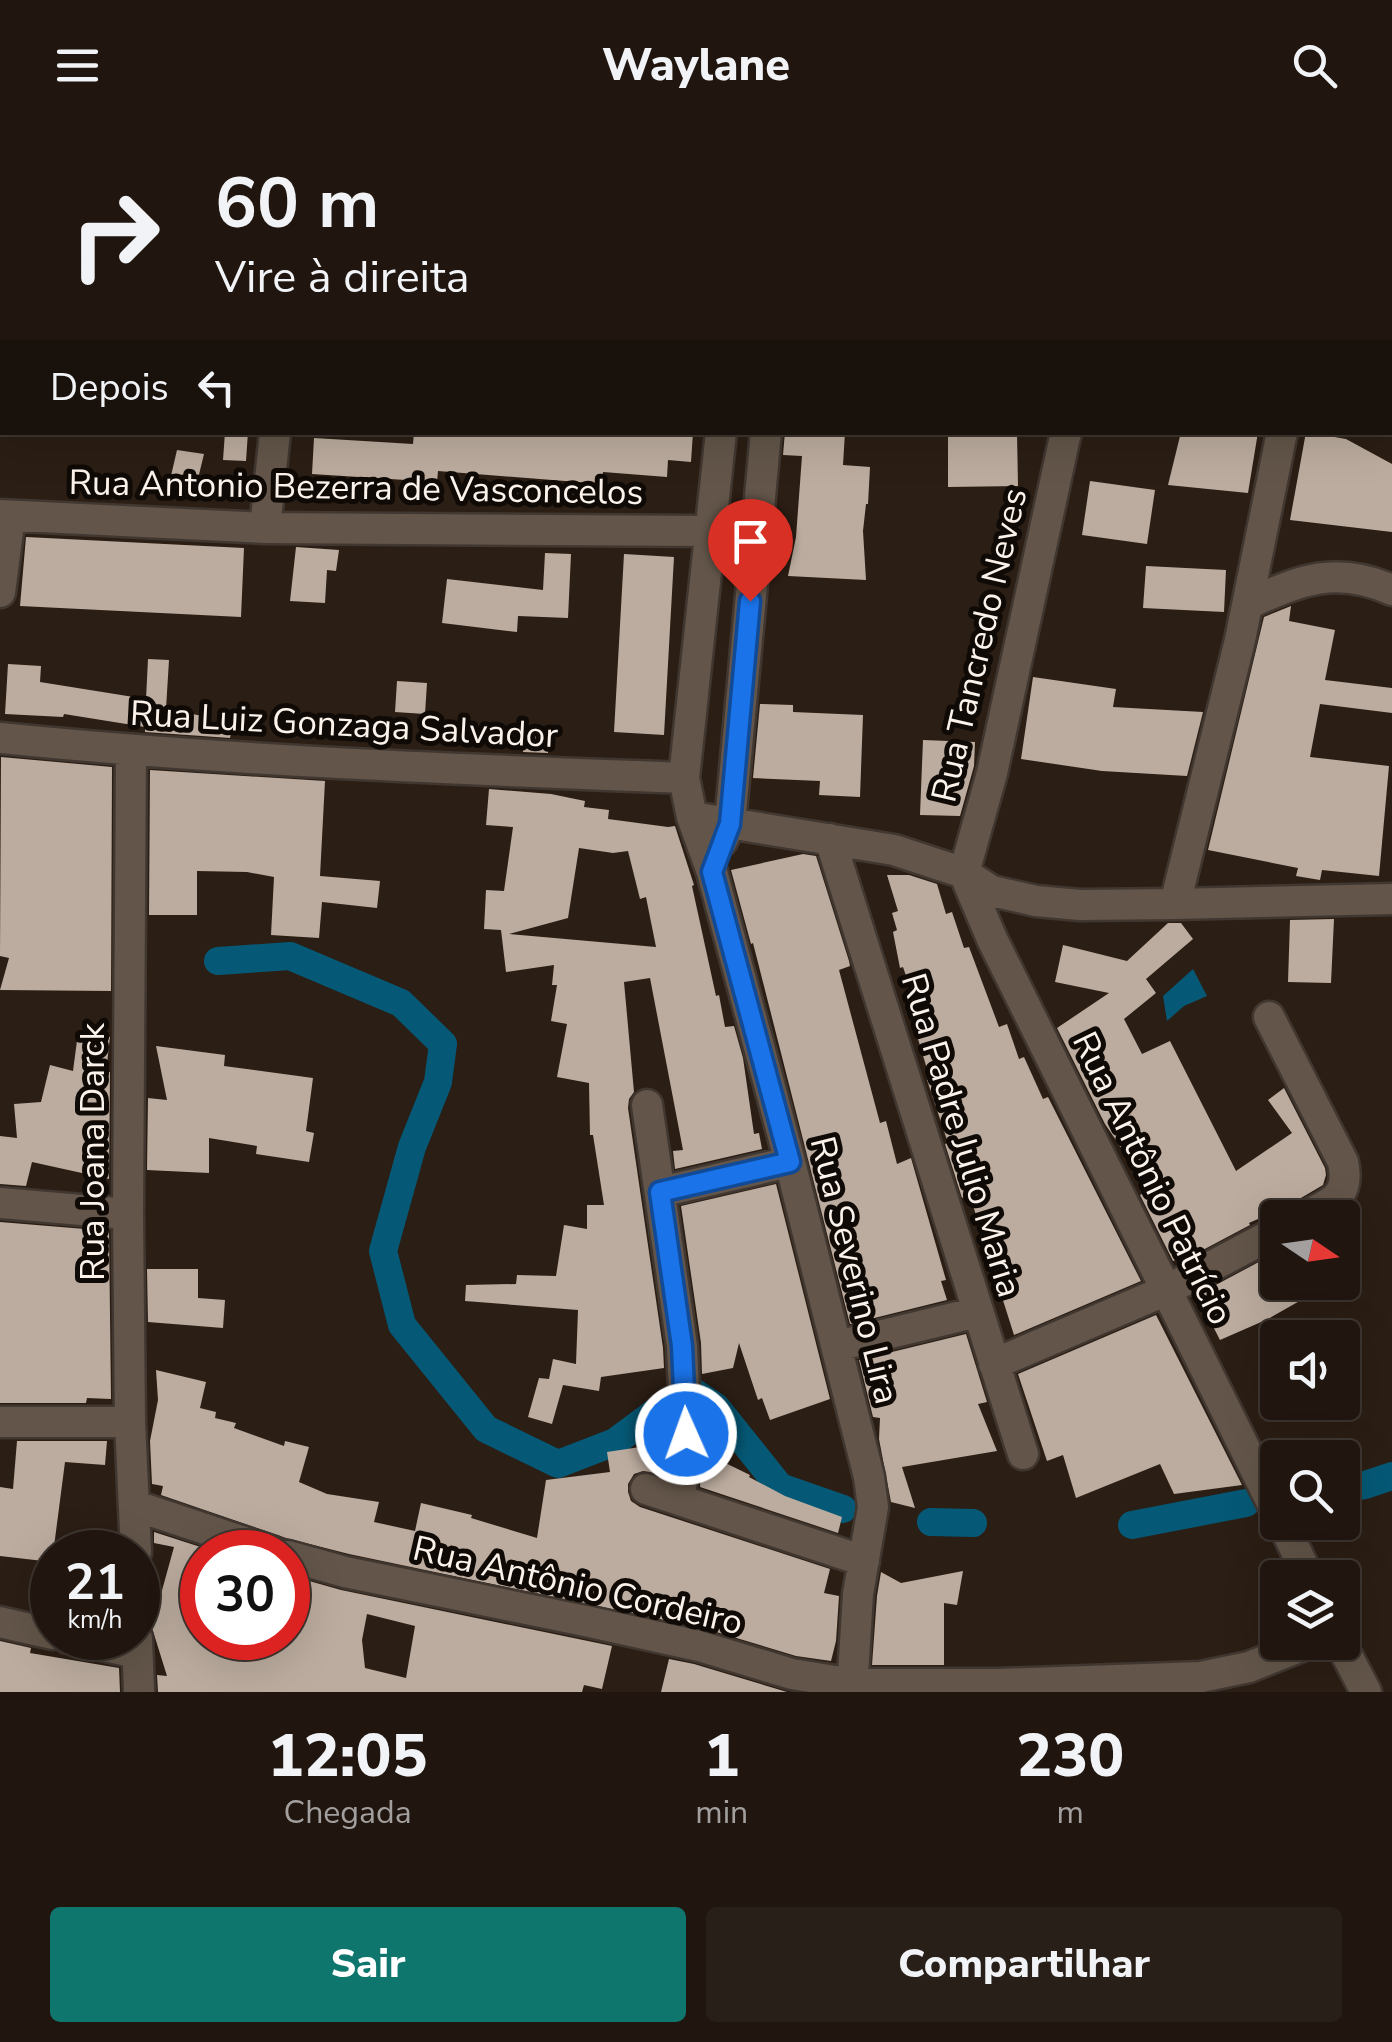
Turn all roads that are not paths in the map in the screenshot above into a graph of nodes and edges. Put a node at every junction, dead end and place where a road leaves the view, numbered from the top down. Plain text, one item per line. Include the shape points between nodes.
1 (275, 435) edge
2 (721, 435) edge
3 (766, 435) edge
4 (1065, 435) edge
5 (1281, 435) edge
6 (5, 516) edge
7 (265, 528) junction
8 (710, 531) junction
9 (1392, 590) edge
10 (0, 592) edge
11 (1248, 604) junction
12 (0, 738) edge
13 (131, 751) junction
14 (684, 778) junction
15 (692, 817) junction
16 (730, 824) junction
17 (830, 838) junction
18 (712, 872) junction
19 (964, 873) junction
20 (1392, 899) edge
21 (1176, 904) junction
22 (1269, 1017) dead end
23 (647, 1104) dead end
24 (790, 1162) junction
25 (660, 1192) junction
26 (1334, 1200) edge
27 (0, 1203) edge
28 (128, 1214) junction
29 (1260, 1241) edge
30 (1167, 1290) junction
31 (978, 1312) junction
32 (837, 1346) junction
33 (994, 1364) junction
34 (0, 1422) edge
35 (130, 1422) junction
36 (1022, 1454) dead end
37 (1260, 1478) edge
38 (646, 1489) dead end
39 (680, 1498) junction
40 (136, 1506) junction
41 (136, 1530) edge
42 (208, 1530) edge
43 (864, 1561) junction
44 (310, 1562) edge
45 (0, 1622) edge
46 (30, 1629) edge
47 (138, 1660) edge
48 (1284, 1660) edge
49 (1349, 1660) edge
50 (1252, 1680) edge
51 (1200, 1684) edge
52 (852, 1688) edge
53 (139, 1692) edge
54 (1366, 1692) edge

1 - 7 street
2 - 8 street, Rua Severino Lira
3 - 16 street
4 - 19 street, Rua Tancredo Neves
5 - 11 street
6 - 7 street, Rua Antonio Bezerra de Vasconcelos
6 - 10 street
7 - 8 street, Rua Antonio Bezerra de Vasconcelos
8 - 14 street, Rua Severino Lira
9 - 11 street via 1325,576
11 - 21 street
12 - 13 street, Rua Luiz Gonzaga Salvador
13 - 14 street, Rua Luiz Gonzaga Salvador
13 - 28 street, Rua Joana Darck
14 - 15 street, Rua Severino Lira
15 - 16 street
15 - 18 street, Rua Severino Lira
16 - 17 street
16 - 18 street
17 - 19 street
17 - 31 street, Rua Padre Julio Maria
18 - 24 street, Rua Severino Lira
19 - 21 street via 992,891 1036,901
19 - 30 street, Rua Antônio Patrício
20 - 21 street
22 - 26 street via 1343,1162 1344,1186
23 - 25 street
24 - 25 street
24 - 32 street, Rua Severino Lira
25 - 39 street via 682,1346 686,1434
27 - 28 street
28 - 35 street, Rua Joana Darck
29 - 30 street
30 - 33 street
30 - 37 street, Rua Antônio Patrício
31 - 32 street
31 - 33 street, Rua Padre Julio Maria
32 - 43 street, Rua Severino Lira via 873,1507
33 - 36 street, Rua Padre Julio Maria
34 - 35 street
35 - 40 street, Rua Joana Darck
38 - 39 street
39 - 43 street
40 - 41 street, Rua Joana Darck
40 - 42 street
43 - 52 street, Rua Severino Lira
44 - 52 street, Rua Antônio Cordeiro via 699,1646
45 - 46 street
47 - 53 street
48 - 50 street, Rua Antônio Cordeiro
49 - 54 street
50 - 51 street, Rua Antônio Cordeiro
51 - 52 street, Rua Antônio Cordeiro

